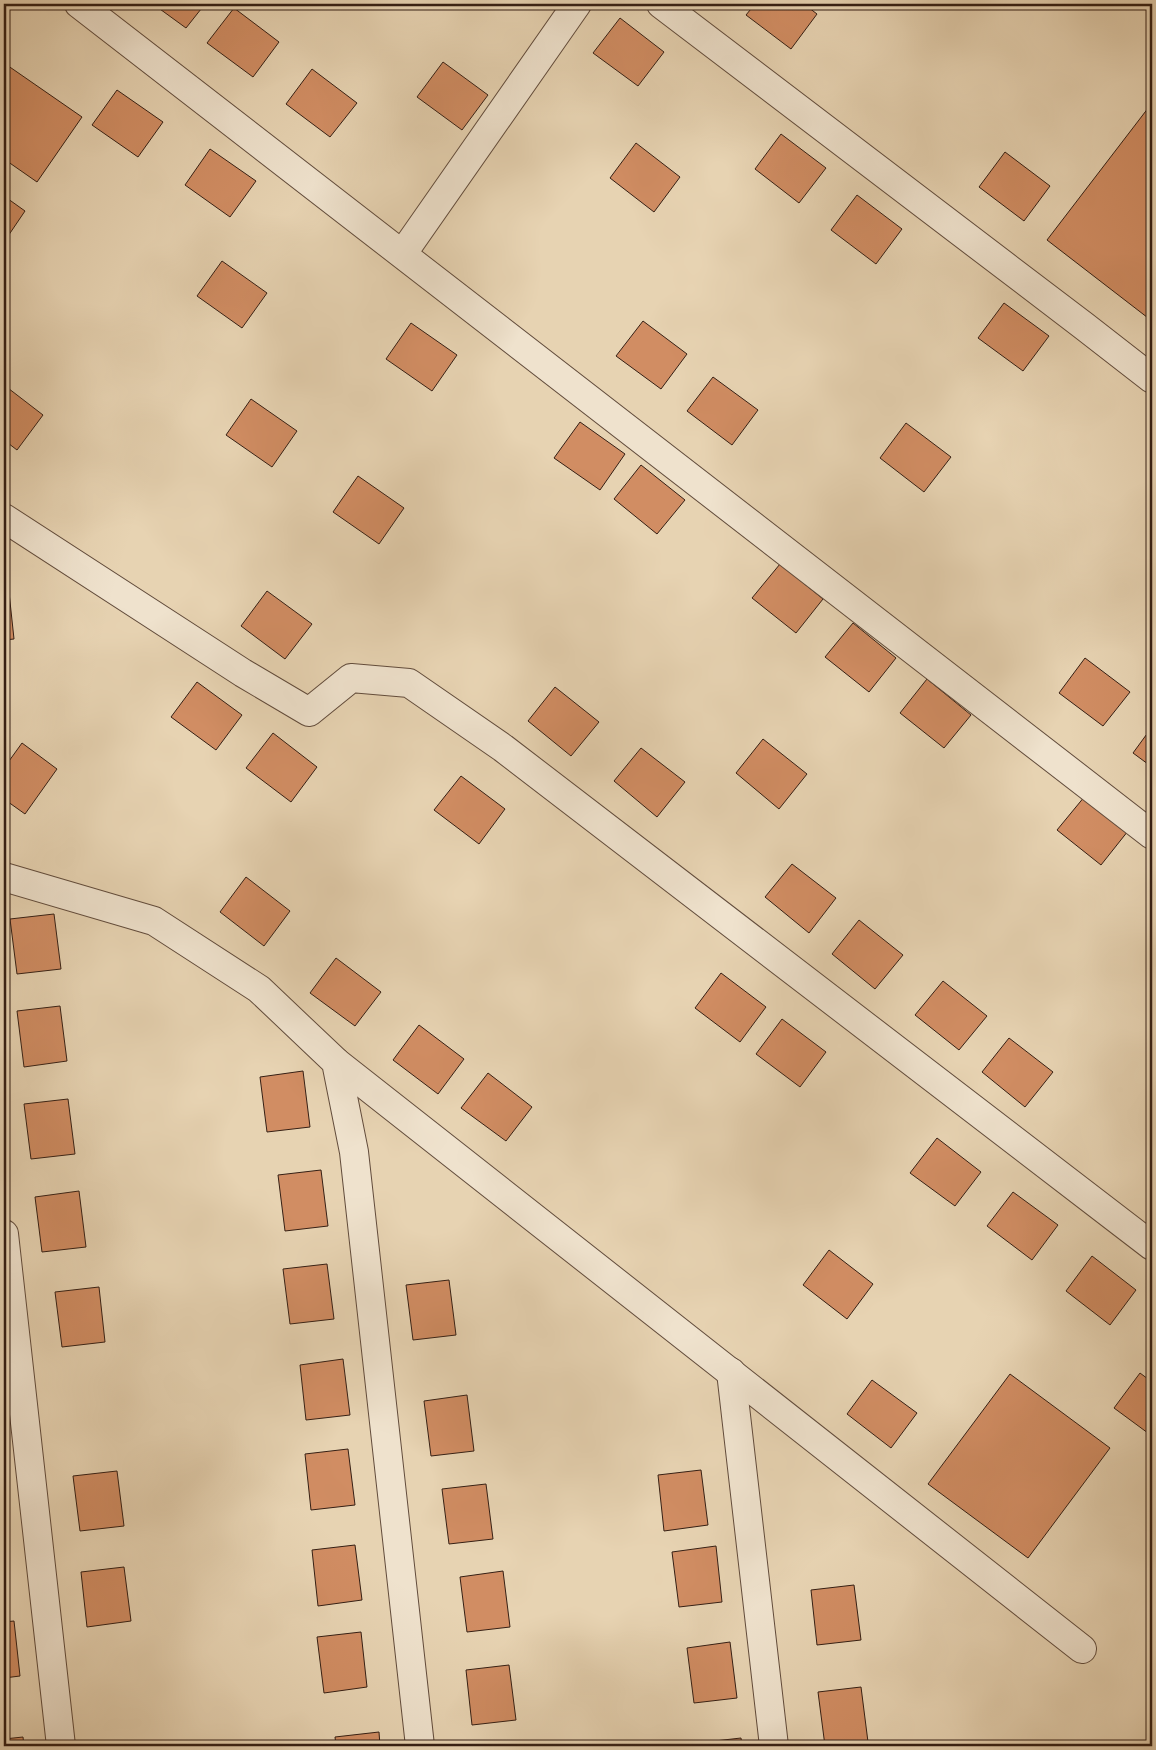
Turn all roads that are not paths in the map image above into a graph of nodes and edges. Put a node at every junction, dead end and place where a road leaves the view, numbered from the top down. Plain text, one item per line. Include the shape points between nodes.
1 (79, 4) edge
2 (576, 4) edge
3 (661, 4) edge
4 (403, 253) junction
5 (1152, 379) edge
6 (4, 518) edge
7 (1152, 835) edge
8 (4, 877) edge
9 (336, 1062) junction
10 (4, 1234) edge
11 (1152, 1246) edge
12 (732, 1372) junction
13 (1082, 1649) dead end
14 (61, 1746) edge
15 (420, 1746) edge
16 (774, 1746) edge

1 - 4 street
2 - 4 street
3 - 5 street
4 - 7 street
6 - 11 street via 243,673 309,712 352,678 409,683 503,748
8 - 9 street via 154,921 259,990
9 - 12 street
9 - 15 street via 354,1152
10 - 14 street
12 - 13 street
12 - 16 street

